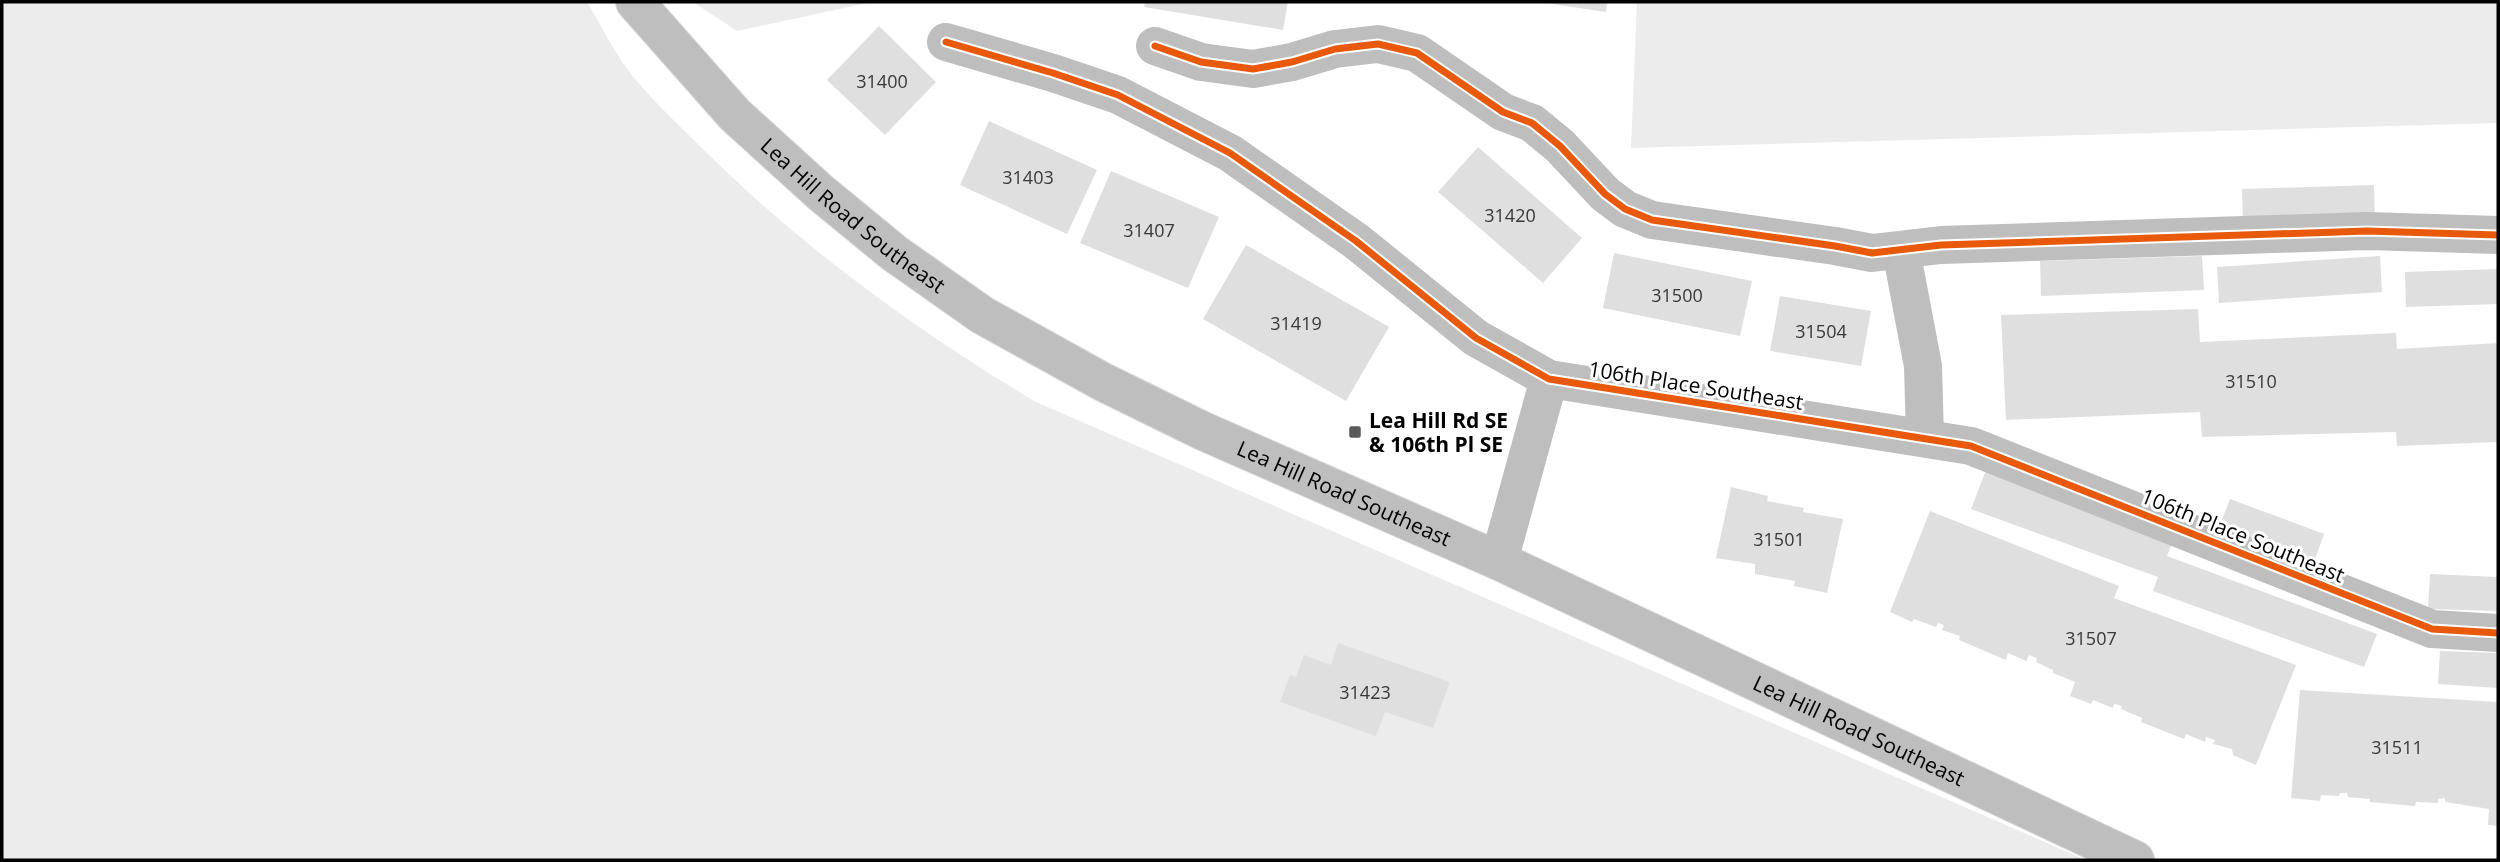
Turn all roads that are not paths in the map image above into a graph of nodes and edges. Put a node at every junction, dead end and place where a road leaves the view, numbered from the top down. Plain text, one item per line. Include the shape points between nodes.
1 (635, 2) edge
2 (946, 43) dead end
3 (1155, 46) dead end
4 (2498, 235) edge
5 (1900, 250) junction
6 (1549, 379) junction
7 (1925, 438) junction
8 (1499, 561) junction
9 (2498, 632) edge
10 (2135, 860) edge

1 - 8 street, Lea Hill Road Southeast via 735,115 821,193 894,253 982,315 1103,382 1203,430
2 - 6 street, 106th Place Southeast via 1118,95 1230,153 1356,241 1476,338
3 - 5 street via 1201,62 1253,69 1335,49 1378,44 1417,53 1503,112 1532,123 1625,209 1652,220 1872,253
4 - 5 street via 2367,231
5 - 7 street via 1923,366
6 - 7 street, 106th Place Southeast
6 - 8 street
7 - 9 street, 106th Place Southeast via 1971,446 2432,629
8 - 10 street, Lea Hill Road Southeast

